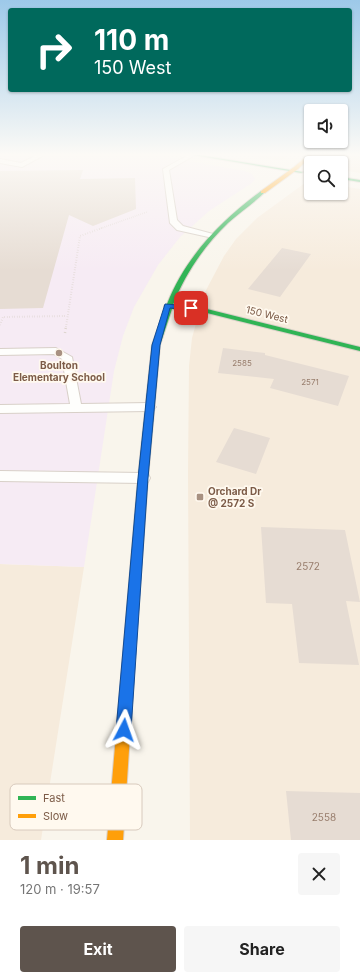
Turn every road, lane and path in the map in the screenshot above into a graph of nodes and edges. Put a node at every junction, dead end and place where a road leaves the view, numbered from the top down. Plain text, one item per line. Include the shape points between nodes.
1 (169, 193) edge
2 (261, 193) edge
3 (147, 212) dead end
4 (210, 236) junction
5 (167, 306) junction
6 (66, 316) junction
7 (0, 325) edge
8 (64, 338) dead end
9 (360, 349) edge
10 (0, 352) edge
11 (150, 407) junction
12 (76, 408) junction
13 (0, 409) edge
14 (0, 476) edge
15 (143, 478) junction
16 (119, 784) edge
17 (116, 830) edge
18 (115, 840) edge

1 - 4 lane via 173,221 180,228
2 - 4 main road
3 - 6 path via 80,236
4 - 5 main road via 182,275
5 - 9 main road, 150 West via 202,310
5 - 11 main road via 156,345
6 - 7 path via 3,317
6 - 8 path
10 - 12 lane via 56,351 67,358
11 - 12 lane
11 - 15 main road
12 - 13 lane
14 - 15 lane
15 - 16 main road
17 - 18 main road

